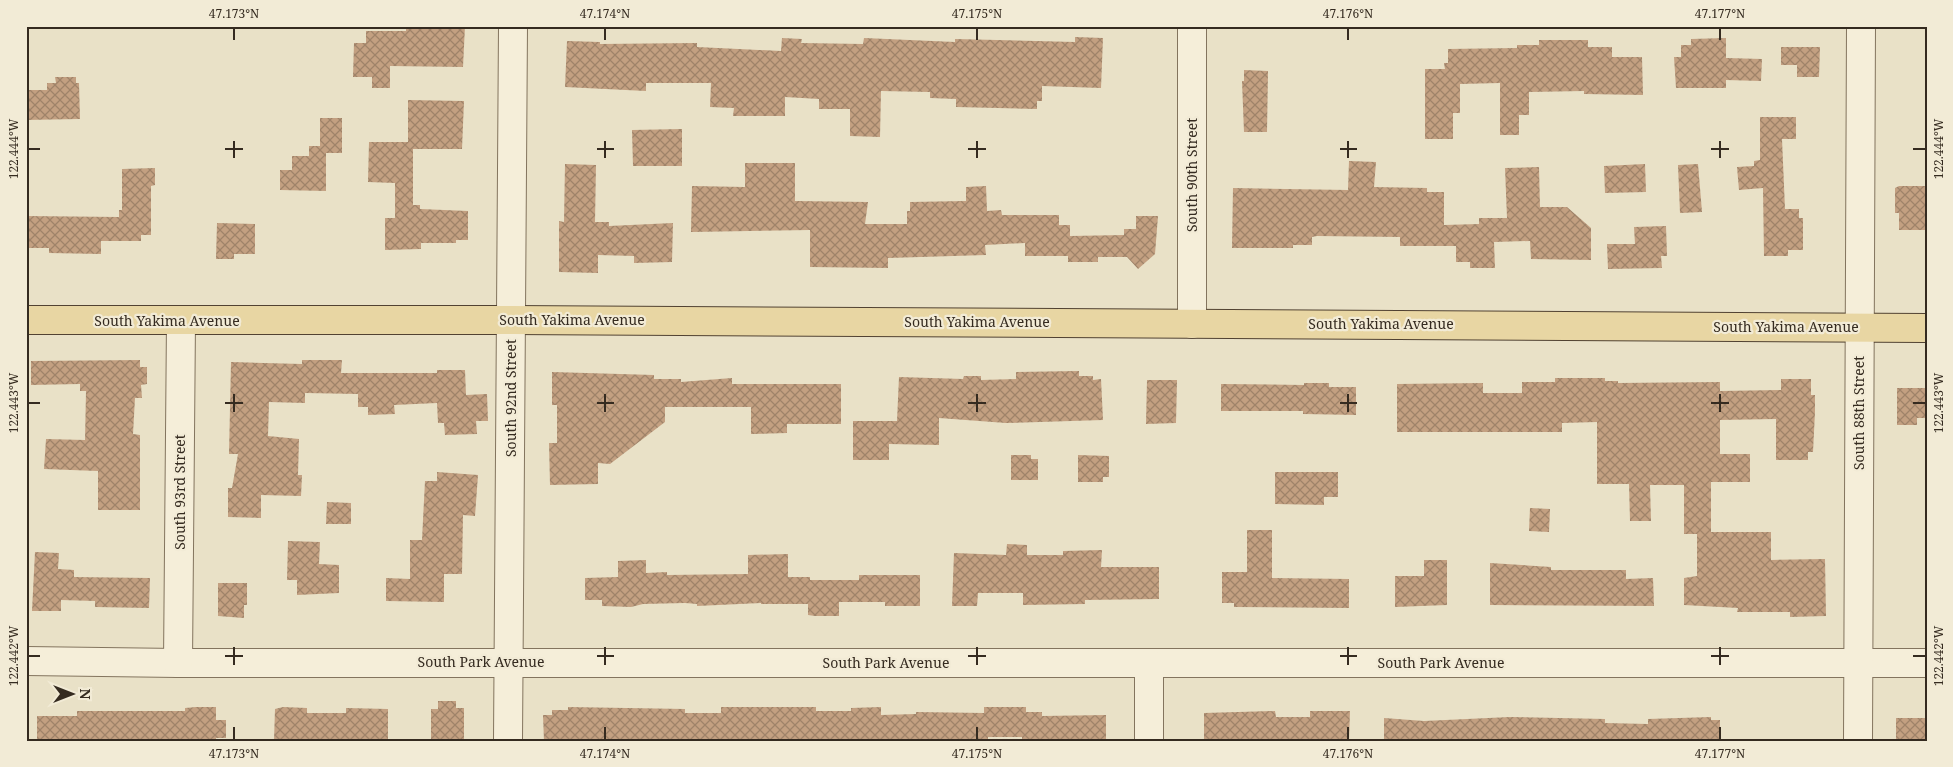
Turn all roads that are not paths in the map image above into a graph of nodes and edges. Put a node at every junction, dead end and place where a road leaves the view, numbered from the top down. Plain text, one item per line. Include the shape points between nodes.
1 (513, 26) edge
2 (1192, 26) edge
3 (1861, 26) edge
4 (26, 320) edge
5 (511, 320) junction
6 (181, 321) junction
7 (1192, 324) junction
8 (1860, 327) junction
9 (1927, 328) edge
10 (26, 661) edge
11 (509, 662) junction
12 (1858, 662) junction
13 (1927, 662) edge
14 (178, 663) junction
15 (1149, 664) junction
16 (508, 741) edge
17 (1149, 741) edge
18 (1858, 741) edge

1 - 5 street, South 92nd Street
2 - 7 street, South 90th Street
3 - 8 street, South 88th Street
4 - 6 main road, South Yakima Avenue
5 - 6 main road, South Yakima Avenue
5 - 7 main road, South Yakima Avenue
5 - 11 street, South 92nd Street
6 - 14 street, South 93rd Street
7 - 8 main road, South Yakima Avenue
8 - 9 main road, South Yakima Avenue
8 - 12 street, South 88th Street
10 - 14 street, South Park Avenue
11 - 14 street, South Park Avenue
11 - 15 street, South Park Avenue
11 - 16 street, South 92nd Street
12 - 13 street, South Park Avenue
12 - 15 street, South Park Avenue
12 - 18 street, South 88th Street
15 - 17 street

